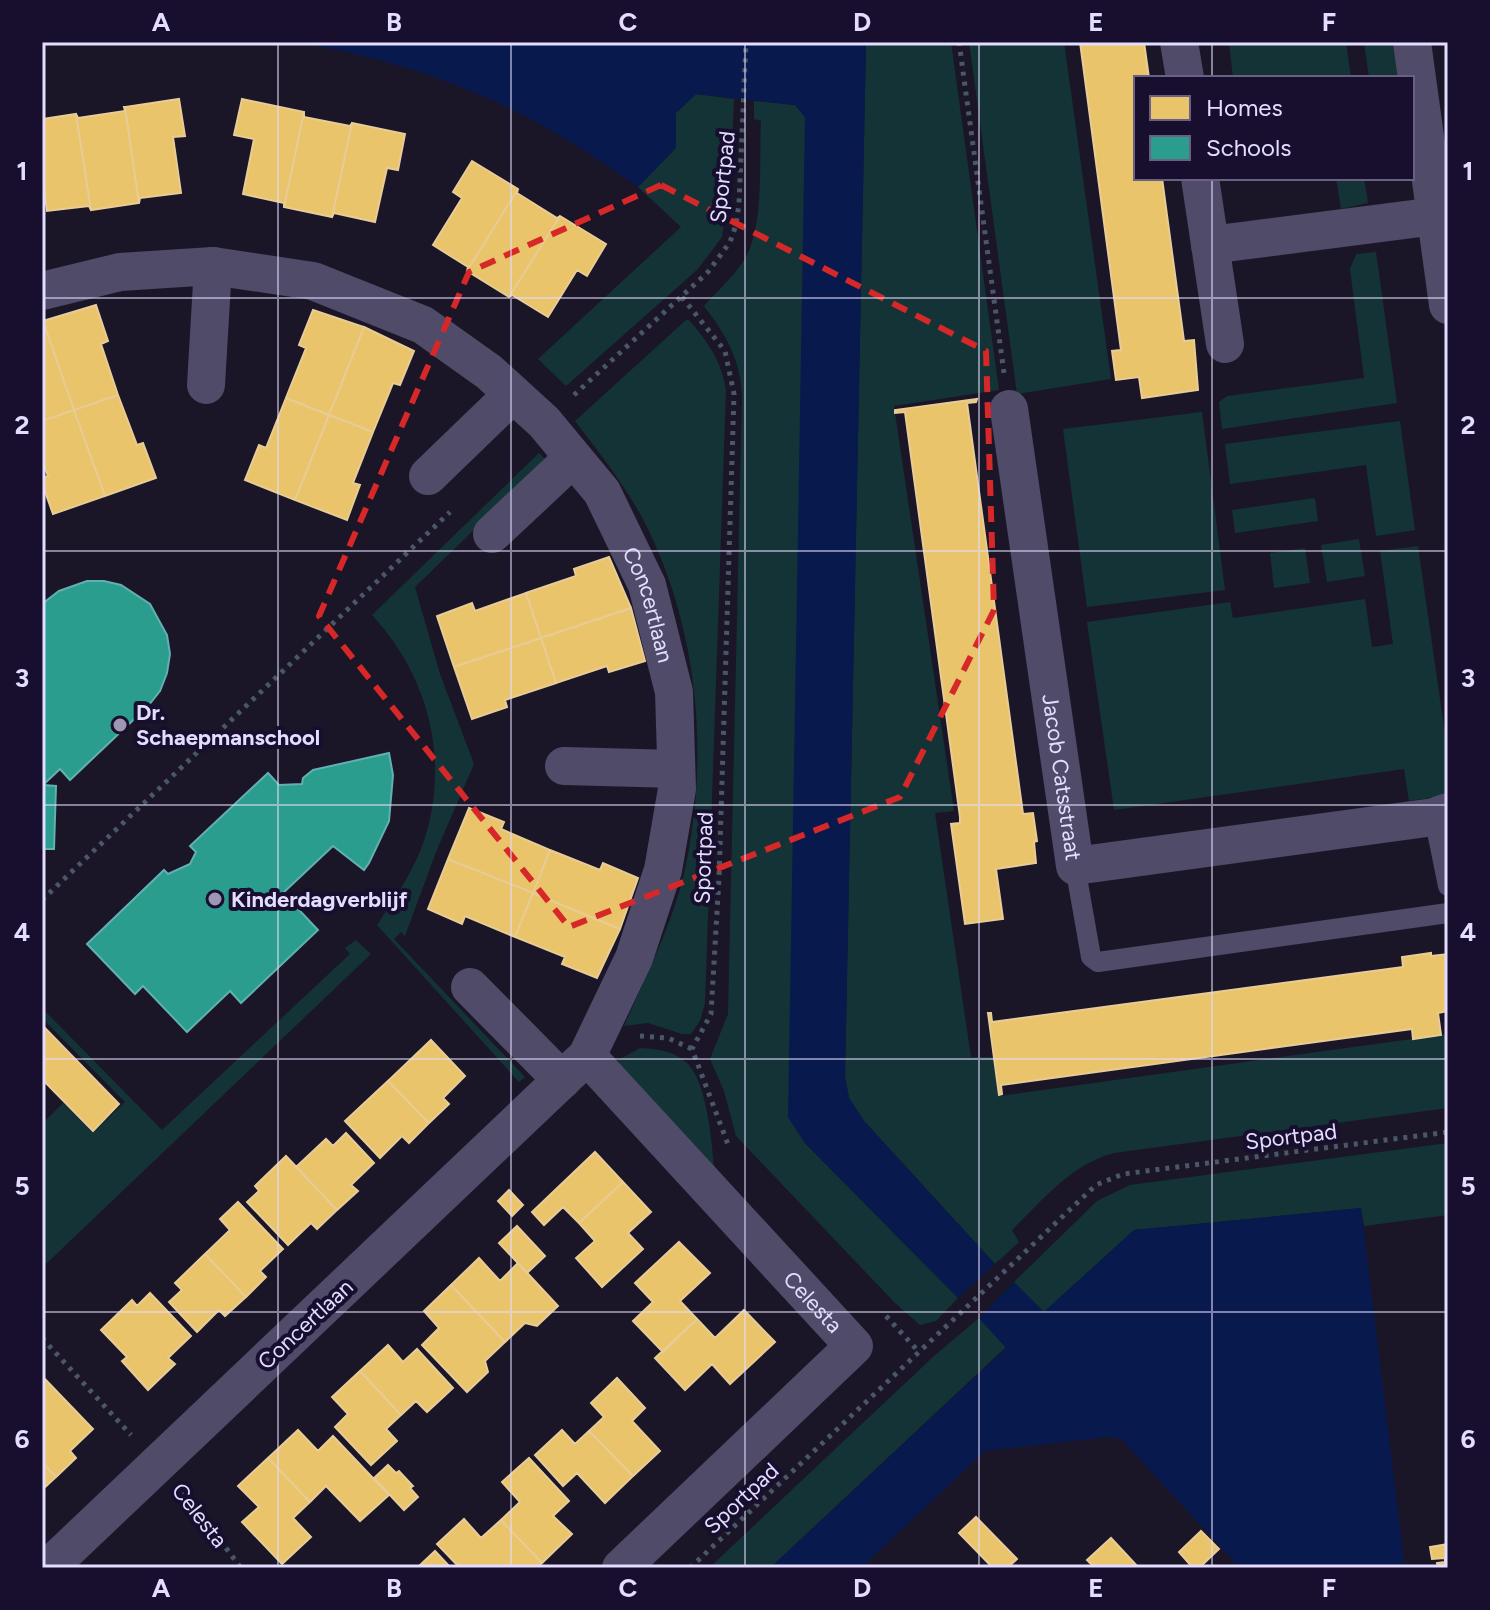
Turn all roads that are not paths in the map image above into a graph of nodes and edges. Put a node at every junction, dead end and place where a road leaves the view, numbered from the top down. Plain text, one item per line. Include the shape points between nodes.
1 (1179, 42) edge
2 (1412, 42) edge
3 (1185, 76) edge
4 (1200, 180) edge
5 (1436, 216) junction
6 (1210, 245) junction
7 (213, 266) junction
8 (42, 291) edge
9 (1448, 305) edge
10 (1225, 344) dead end
11 (206, 385) dead end
12 (513, 394) junction
13 (1009, 409) road end
14 (573, 458) junction
15 (428, 476) dead end
16 (492, 534) dead end
17 (564, 766) dead end
18 (676, 769) junction
19 (1441, 815) edge
20 (1075, 866) junction
21 (1448, 886) edge
22 (1448, 913) edge
23 (470, 987) dead end
24 (575, 1068) junction
25 (48, 1568) edge
26 (621, 1568) edge

1 - 3 street
2 - 5 street
4 - 6 street
5 - 6 street
5 - 9 street
6 - 10 street
7 - 8 street, Concertlaan via 120,272
7 - 11 street
7 - 12 street, Concertlaan via 313,281 423,325
12 - 14 street, Concertlaan
12 - 15 street
13 - 20 street, Jacob Catsstraat
14 - 16 street
14 - 18 street, Concertlaan via 602,492 647,585 674,692
17 - 18 street
18 - 24 street, Concertlaan via 663,870 634,958
19 - 20 street, Jacob Catsstraat
19 - 21 lane
20 - 22 lane via 1091,957 1098,962
23 - 24 street
24 - 25 street, Concertlaan
24 - 26 street, Celesta via 854,1346

